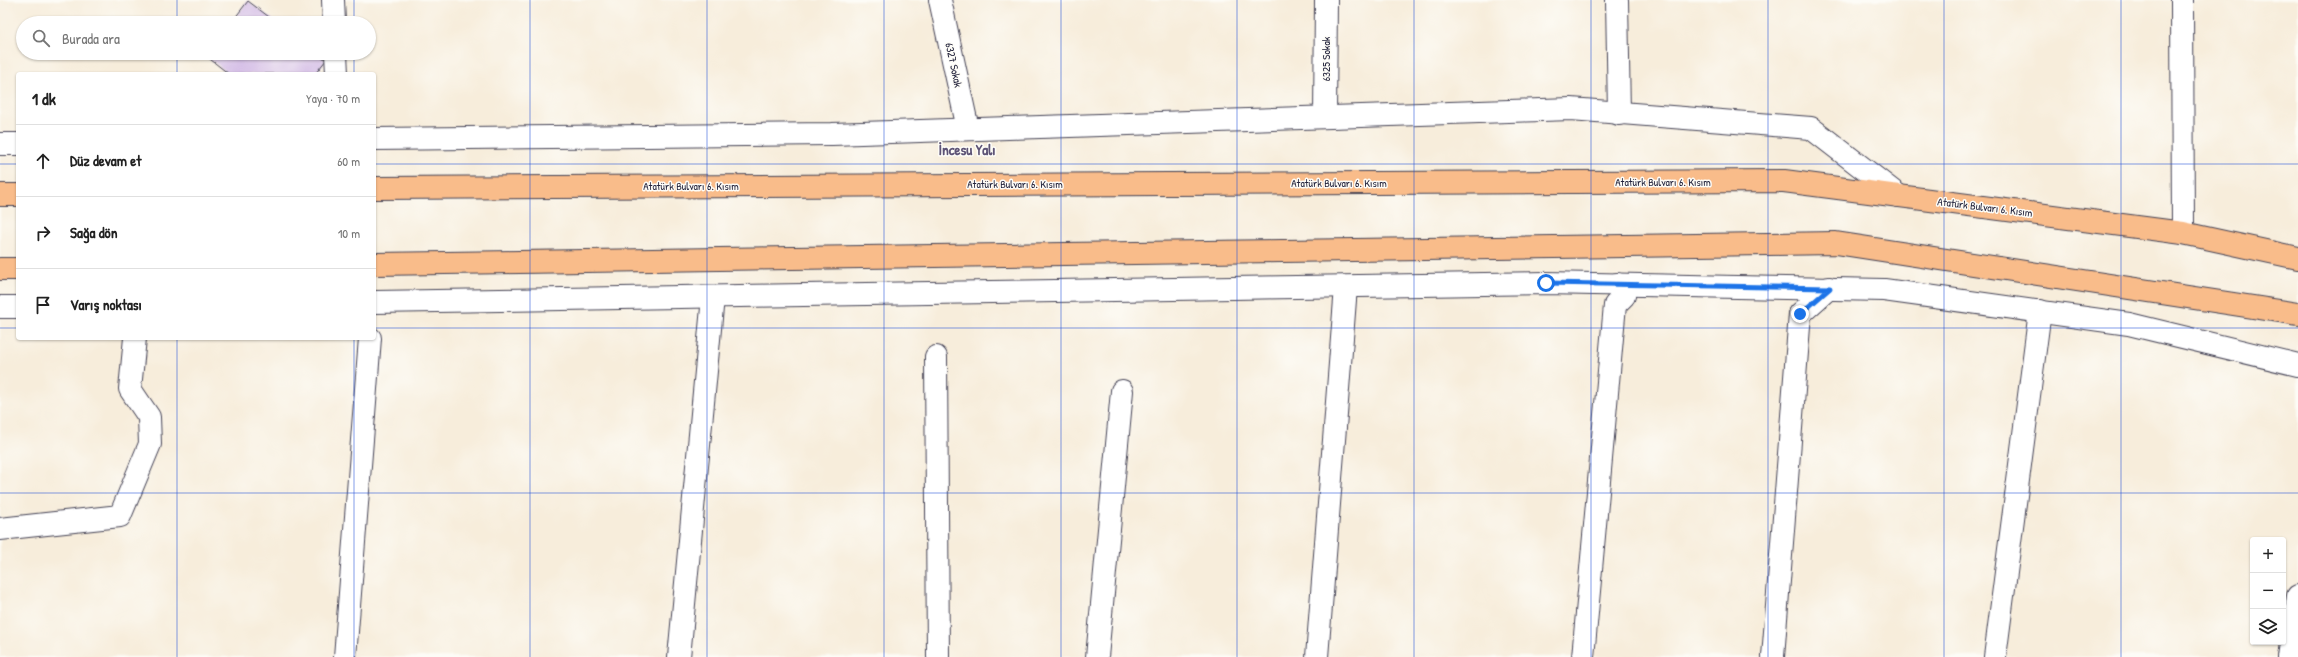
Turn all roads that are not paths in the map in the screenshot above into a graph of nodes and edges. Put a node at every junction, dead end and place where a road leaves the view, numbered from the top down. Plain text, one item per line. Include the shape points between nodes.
1 (333, 0) edge
2 (940, 0) edge
3 (1326, 0) edge
4 (1617, 0) edge
5 (2182, 0) edge
6 (334, 16) edge
7 (336, 60) edge
8 (337, 72) edge
9 (1620, 114) junction
10 (1325, 118) junction
11 (968, 129) junction
12 (376, 139) edge
13 (0, 144) edge
14 (16, 144) edge
15 (376, 188) edge
16 (0, 195) edge
17 (16, 195) edge
18 (1899, 196) junction
19 (2183, 233) junction
20 (2298, 258) edge
21 (376, 264) edge
22 (0, 269) edge
23 (16, 269) edge
24 (1617, 284) junction
25 (1346, 287) junction
26 (1830, 288) junction
27 (713, 297) junction
28 (376, 302) edge
29 (0, 307) edge
30 (16, 307) edge
31 (2040, 311) junction
32 (2298, 314) edge
33 (136, 340) edge
34 (370, 340) edge
35 (936, 357) dead end
36 (2298, 364) edge
37 (1122, 391) dead end
38 (0, 529) edge
39 (2298, 596) edge
40 (345, 657) edge
41 (679, 657) edge
42 (938, 657) edge
43 (1097, 657) edge
44 (1317, 657) edge
45 (1583, 657) edge
46 (1773, 657) edge
47 (1995, 657) edge
48 (2289, 657) edge

1 - 6 street
2 - 11 street, 6327 Sokak
3 - 10 street, 6325 Sokak
4 - 9 street
5 - 19 street
7 - 8 street
9 - 10 street via 1571,109
9 - 18 street via 1810,128
10 - 11 street
11 - 12 street via 832,134
13 - 14 street
15 - 18 highway, Atatürk Bulvarı 6. Kısım via 1784,181
16 - 17 highway
18 - 19 highway, Atatürk Bulvarı 6. Kısım
19 - 20 highway, Atatürk Bulvarı 6. Kısım
21 - 32 highway via 1836,243
22 - 23 highway
24 - 25 street
24 - 26 street
24 - 45 street via 1624,296 1615,305
25 - 27 street
25 - 44 street
26 - 31 street via 1884,290
26 - 46 street via 1800,314
27 - 28 street
27 - 41 street
29 - 30 street
31 - 36 street via 2129,324
31 - 47 street
33 - 38 street via 130,389 149,417 150,444 120,516
34 - 40 street
35 - 42 street
37 - 43 street
39 - 48 street

